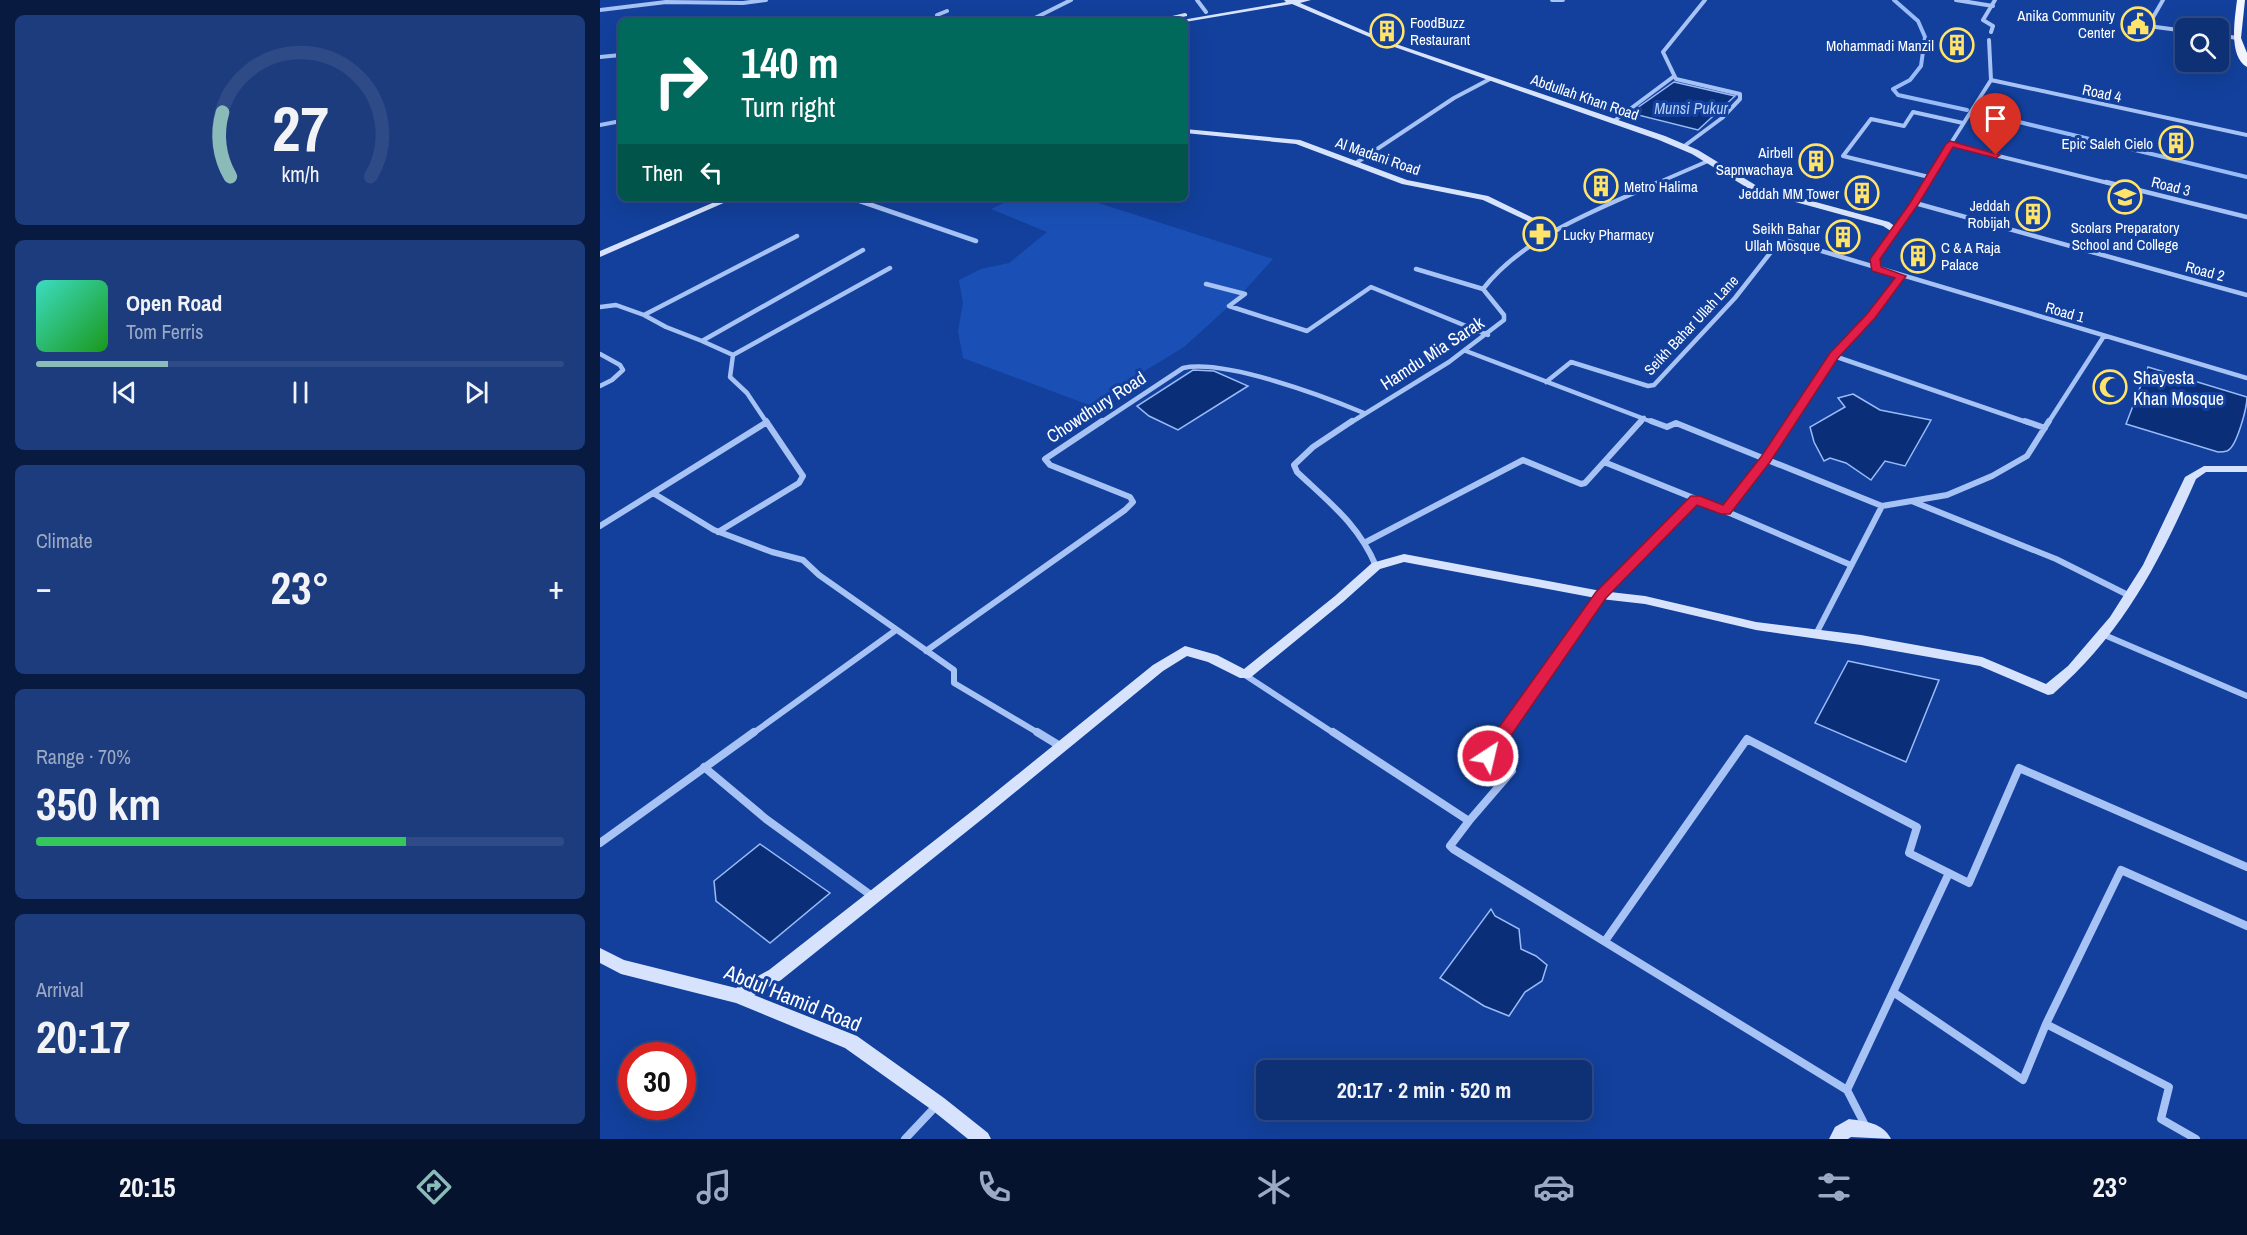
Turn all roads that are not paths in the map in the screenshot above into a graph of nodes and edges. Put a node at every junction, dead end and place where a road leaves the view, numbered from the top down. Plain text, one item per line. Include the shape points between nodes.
1 (766, 0) edge
2 (1071, 0) edge
3 (1197, 0) edge
4 (1283, 0) edge
5 (1308, 0) edge
6 (1552, 0) edge
7 (1563, 0) edge
8 (1704, 0) edge
9 (1956, 0) edge
10 (1995, 0) edge
11 (2161, 0) edge
12 (2241, 0) edge
13 (1290, 1) edge
14 (1993, 6) junction
15 (600, 10) edge
16 (947, 10) dead end
17 (1206, 12) junction
18 (938, 18) edge
19 (1035, 18) edge
20 (1171, 18) edge
21 (1188, 19) edge
22 (2175, 30) edge
23 (1991, 32) dead end
24 (2229, 37) edge
25 (2237, 38) junction
26 (1989, 40) dead end
27 (618, 55) edge
28 (600, 57) edge
29 (2247, 64) edge
30 (1673, 77) junction
31 (1490, 79) junction
32 (1991, 80) junction
33 (1614, 121) junction
34 (618, 122) edge
35 (1963, 123) junction
36 (600, 125) edge
37 (1188, 131) edge
38 (2247, 135) edge
39 (1950, 144) junction
40 (1683, 147) junction
41 (1708, 161) junction
42 (1356, 163) junction
43 (1929, 177) junction
44 (703, 201) edge
45 (723, 201) edge
46 (860, 201) edge
47 (1915, 203) junction
48 (2247, 217) edge
49 (1896, 230) junction
50 (1556, 231) junction
51 (797, 236) dead end
52 (976, 241) dead end
53 (600, 245) edge
54 (863, 250) dead end
55 (600, 254) edge
56 (890, 268) dead end
57 (1416, 269) dead end
58 (1876, 269) junction
59 (1901, 276) junction
60 (1206, 284) dead end
61 (1483, 289) junction
62 (2247, 295) edge
63 (600, 307) edge
64 (644, 315) junction
65 (1488, 335) junction
66 (2104, 336) junction
67 (702, 341) junction
68 (1466, 351) junction
69 (600, 354) edge
70 (733, 355) junction
71 (1834, 356) junction
72 (2247, 378) edge
73 (1546, 382) junction
74 (600, 386) edge
75 (1364, 413) junction
76 (1644, 418) junction
77 (767, 422) junction
78 (2045, 428) junction
79 (1766, 460) junction
80 (1604, 462) junction
81 (2247, 469) edge
82 (653, 493) junction
83 (1696, 499) junction
84 (1912, 501) junction
85 (1882, 506) junction
86 (1725, 511) junction
87 (600, 526) edge
88 (718, 532) junction
89 (1366, 542) junction
90 (1851, 565) junction
91 (1376, 566) junction
92 (1601, 595) junction
93 (2130, 597) junction
94 (896, 630) junction
95 (1815, 634) junction
96 (2102, 634) junction
97 (926, 651) junction
98 (1245, 675) junction
99 (2247, 696) edge
100 (1060, 746) junction
101 (704, 767) junction
102 (1469, 821) junction
103 (600, 843) edge
104 (2247, 867) edge
105 (1949, 873) junction
106 (873, 896) junction
107 (2247, 926) edge
108 (1605, 941) junction
109 (600, 955) edge
110 (1893, 992) junction
111 (737, 996) junction
112 (2046, 1024) junction
113 (1847, 1090) junction
114 (938, 1104) junction
115 (1875, 1135) edge
116 (905, 1139) edge
117 (982, 1139) edge
118 (1838, 1139) edge
119 (2196, 1139) edge

1 - 15 street via 666,2
2 - 19 street
3 - 17 street
4 - 17 street
5 - 13 street
6 - 7 street
8 - 30 street via 1686,26 1664,46
9 - 14 street
10 - 14 street
11 - 22 street via 2148,26
12 - 25 main road
13 - 21 street
13 - 31 street, Abdullah Khan Road via 1365,35
14 - 23 street via 1983,20 1992,26
16 - 18 street
17 - 20 street
24 - 25 street
25 - 29 main road
26 - 32 street
27 - 28 street
30 - 33 street
30 - 40 street via 1740,94 1722,118
31 - 33 street, Abdullah Khan Road
31 - 42 street via 1454,98
32 - 35 street
32 - 38 street, Road 4
33 - 40 street, Abdullah Khan Road
34 - 36 street
35 - 39 street
35 - 43 street via 1913,112 1904,126 1871,119 1843,156
37 - 42 street, Al Madani Road via 1297,142
39 - 43 street
39 - 48 street, Road 3
40 - 41 street, Abdullah Khan Road
41 - 49 street, Abdullah Khan Road via 1754,188 1867,218
41 - 50 street, Hamdu Mia Sarak
42 - 50 street, Al Madani Road via 1405,182 1485,198
43 - 47 street
44 - 53 street
45 - 55 street
46 - 52 street
47 - 49 street
47 - 62 street, Road 2
49 - 58 street via 1875,259
50 - 61 street, Hamdu Mia Sarak via 1494,272
51 - 64 street
54 - 67 street
56 - 70 street
57 - 61 street
58 - 59 street, Road 1
58 - 73 street, Seikh Bahar Ullah Lane via 1781,241 1736,298 1654,385 1571,362
59 - 66 street, Road 1
59 - 71 street
60 - 65 street via 1245,294 1229,306 1307,331 1371,287
61 - 65 street, Hamdu Mia Sarak via 1504,315 1504,320
63 - 64 street via 616,305
64 - 67 street
65 - 68 street, Hamdu Mia Sarak
66 - 72 street, Road 1
66 - 78 street
67 - 70 street
68 - 73 street
68 - 75 street, Hamdu Mia Sarak
69 - 74 street via 623,370
70 - 77 street via 730,377
71 - 78 street
71 - 79 street
73 - 76 street
75 - 89 street, Hamdu Mia Sarak via 1311,448 1294,465
75 - 97 street, Chowdhury Road via 1318,394 1216,367 1184,368 1045,459 1050,465 1130,497 1133,502
76 - 79 street via 1669,427 1676,423
76 - 80 street
77 - 82 street
77 - 88 street via 803,476 799,483
78 - 84 street via 2027,456 1992,476 1947,495
79 - 85 street
79 - 86 street
80 - 83 street
80 - 89 street via 1581,484 1523,460
81 - 93 street via 2204,469 2191,477 2154,559
82 - 87 street
82 - 88 street
83 - 86 street
83 - 92 street
84 - 85 street
84 - 93 street via 2056,559
85 - 90 street
86 - 90 street
88 - 94 street via 803,560
89 - 91 street, Hamdu Mia Sarak
90 - 95 street
91 - 92 street via 1404,558
91 - 98 street
92 - 95 street
92 - 102 street via 1488,756 1512,771
93 - 96 street
94 - 97 street
94 - 101 street
95 - 96 street via 1982,662 2048,690 2067,675
96 - 99 street
97 - 100 street via 954,670 954,683
98 - 100 street via 1212,658 1185,651
98 - 102 street
100 - 106 street
101 - 103 street
101 - 106 street via 766,819
102 - 108 street via 1450,846 1453,849
104 - 105 street via 2019,768 1969,883
105 - 108 street via 1909,853 1917,827 1747,739
105 - 110 street
106 - 111 street via 775,975
107 - 112 street via 2121,870
108 - 113 street
109 - 111 street, Abdul Hamid Road via 621,967
110 - 112 street via 2023,1080
110 - 113 street
111 - 114 street, Abdul Hamid Road via 851,1042
112 - 119 street via 2169,1087 2161,1119
113 - 115 street
114 - 116 street
114 - 117 street, Abdul Hamid Road
115 - 118 street via 1849,1128

